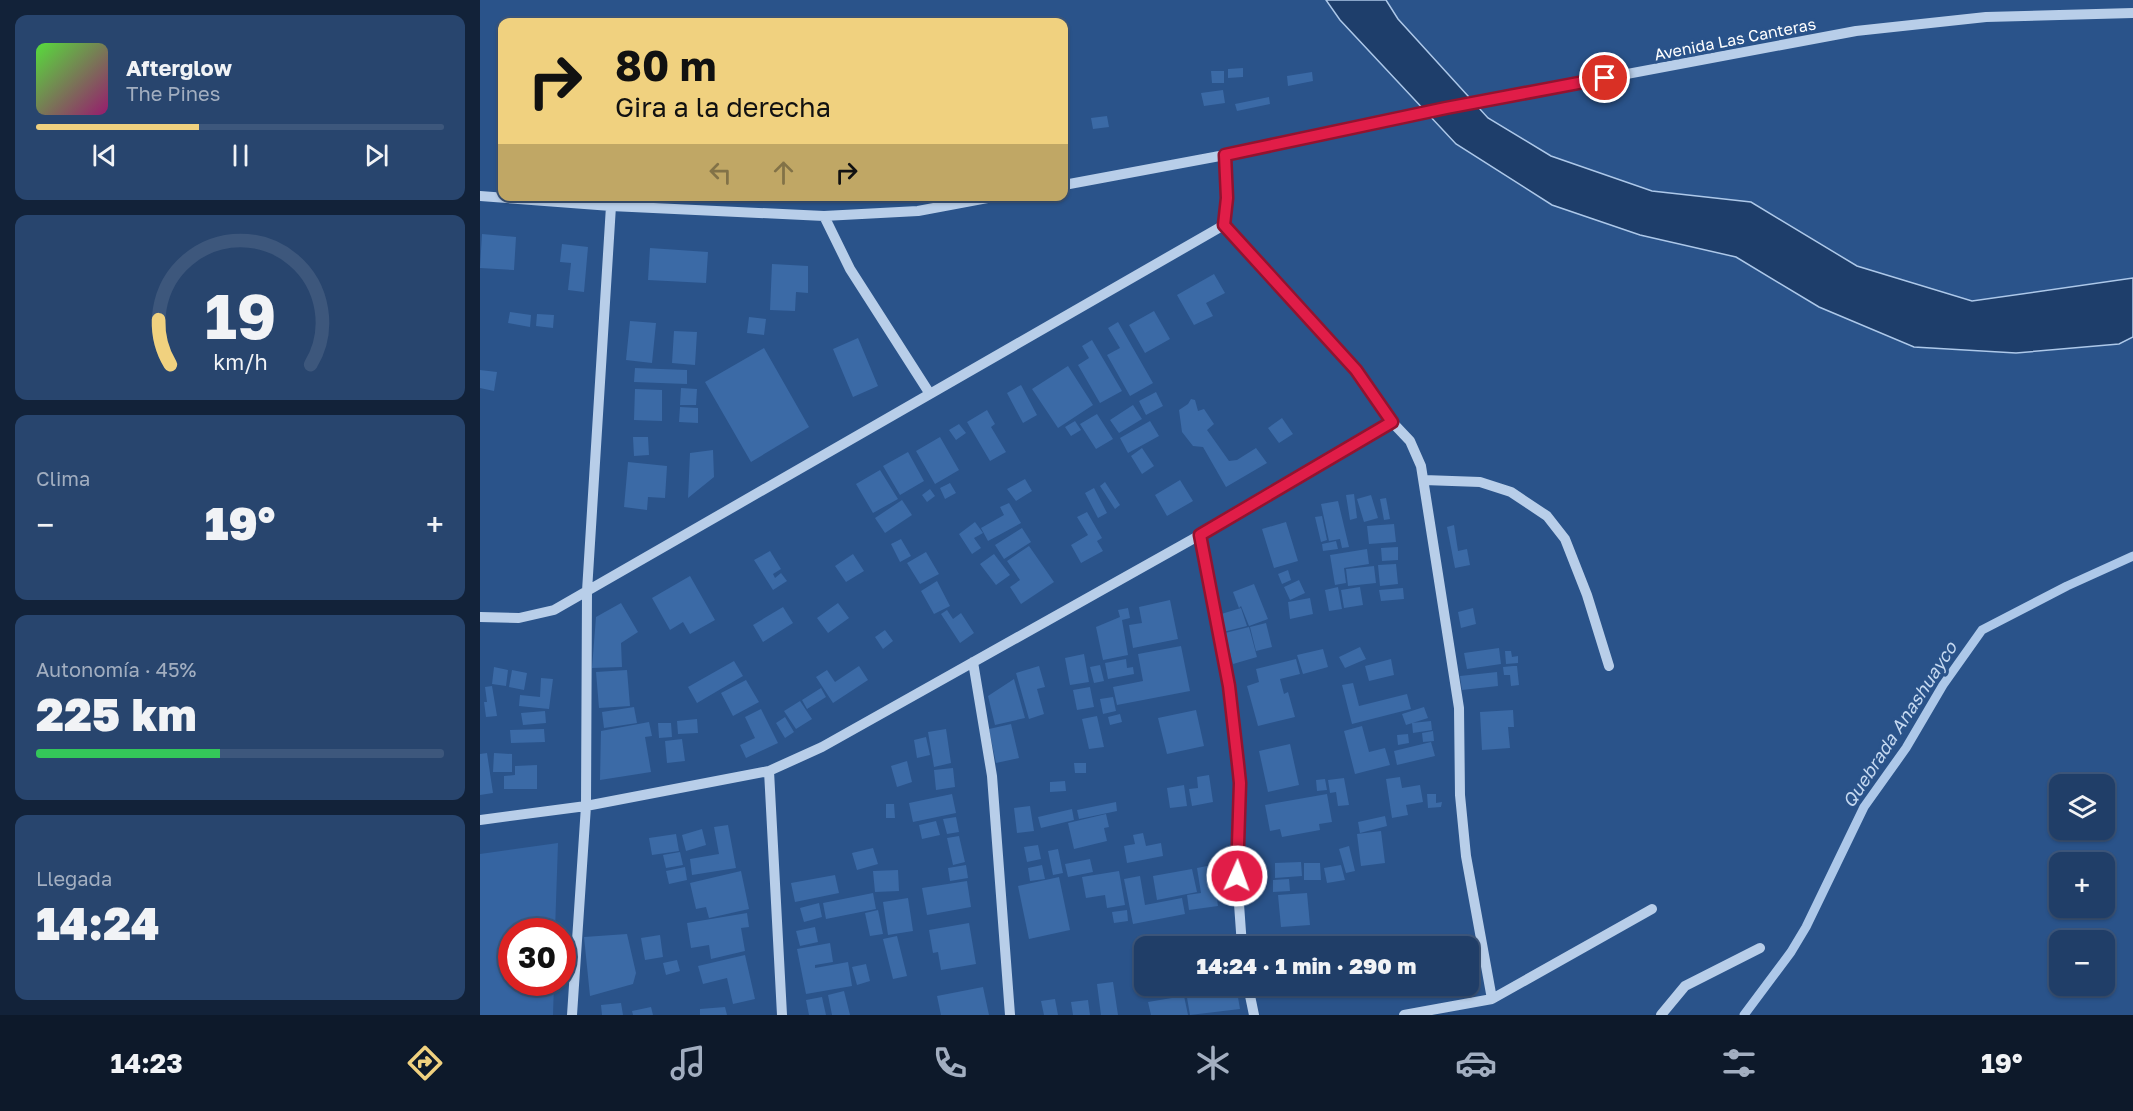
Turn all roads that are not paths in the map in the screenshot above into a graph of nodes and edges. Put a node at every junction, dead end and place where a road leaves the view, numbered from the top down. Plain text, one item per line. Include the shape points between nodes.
1 (2133, 13) edge
2 (1225, 155) junction
3 (1068, 183) edge
4 (480, 196) edge
5 (498, 197) edge
6 (546, 201) edge
7 (971, 201) edge
8 (611, 206) junction
9 (824, 216) junction
10 (1224, 225) junction
11 (930, 394) junction
12 (1392, 422) junction
13 (1424, 480) junction
14 (1200, 535) junction
15 (587, 591) junction
16 (480, 617) edge
17 (973, 662) junction
18 (1608, 666) dead end
19 (769, 771) junction
20 (586, 806) junction
21 (480, 820) edge
22 (1652, 909) dead end
23 (1241, 936) edge
24 (1760, 948) dead end
25 (1250, 996) edge
26 (1492, 999) junction
27 (572, 1015) edge
28 (782, 1015) edge
29 (1010, 1015) edge
30 (1254, 1015) edge
31 (1404, 1015) edge
32 (1661, 1015) edge

1 - 2 street, Avenida Las Canteras via 1986,17 1856,32 1446,108
2 - 3 street, Avenida Las Canteras
2 - 10 street
4 - 5 street
6 - 8 street
7 - 9 street via 918,211
8 - 9 street
8 - 15 street
9 - 11 street via 850,269
10 - 11 street
10 - 12 street via 1356,370
11 - 15 street
12 - 13 street via 1410,441
12 - 14 street
13 - 18 street via 1480,482 1511,492 1547,516 1565,539
13 - 26 street via 1459,708 1460,795 1466,856
14 - 17 street
14 - 23 street via 1229,686 1240,783 1237,876
15 - 16 street via 554,610 519,618
15 - 20 street
17 - 19 street via 822,747
17 - 29 street via 992,776
19 - 20 street
19 - 28 street
20 - 21 street
20 - 27 street
22 - 26 street
24 - 32 street via 1685,986
25 - 30 street
26 - 31 street

